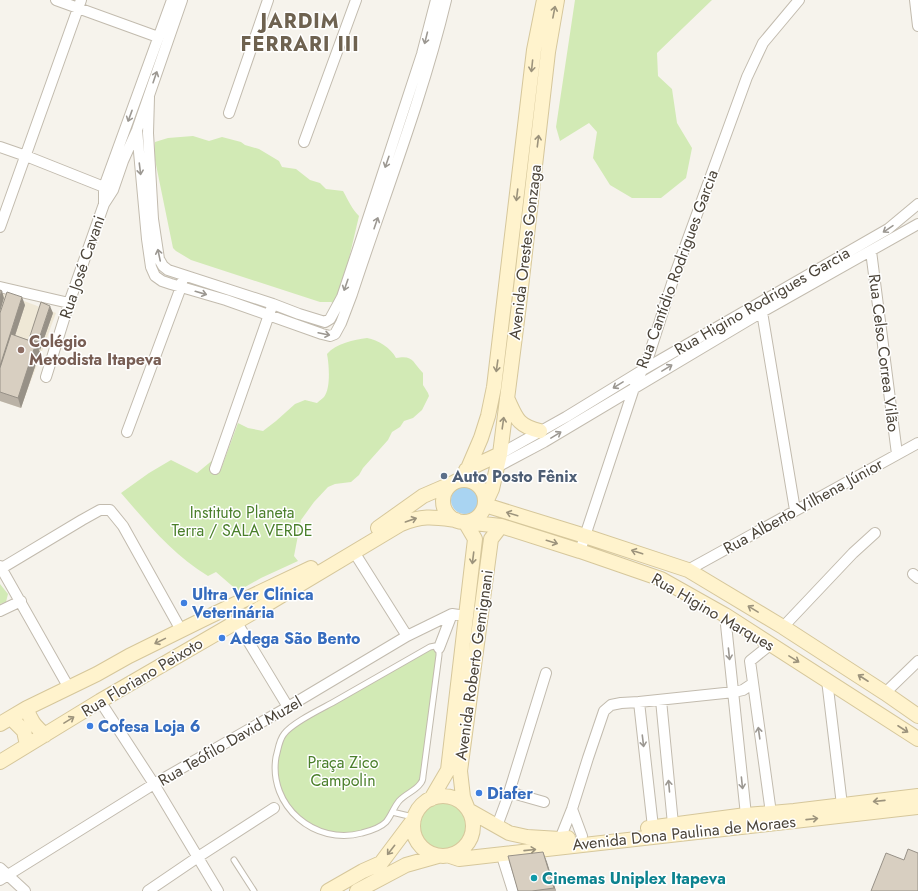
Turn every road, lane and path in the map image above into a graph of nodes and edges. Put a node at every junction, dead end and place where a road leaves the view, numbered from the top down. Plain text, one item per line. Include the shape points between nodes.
1 (56, 0) edge
2 (172, 0) edge
3 (182, 0) edge
4 (268, 0) edge
5 (356, 0) edge
6 (436, 0) edge
7 (446, 0) edge
8 (544, 0) edge
9 (557, 0) edge
10 (798, 0) edge
11 (915, 0) edge
12 (80, 4) edge
13 (918, 26) edge
14 (158, 37) junction
15 (149, 97) junction
16 (229, 113) dead end
17 (137, 130) junction
18 (304, 142) dead end
19 (0, 146) edge
20 (26, 156) junction
21 (108, 188) junction
22 (918, 204) edge
23 (918, 224) edge
24 (0, 227) edge
25 (871, 251) junction
26 (182, 275) junction
27 (0, 287) edge
28 (181, 287) junction
29 (69, 303) junction
30 (273, 304) junction
31 (762, 312) junction
32 (269, 315) junction
33 (641, 370) junction
34 (46, 376) dead end
35 (634, 388) junction
36 (507, 398) junction
37 (540, 431) junction
38 (127, 432) dead end
39 (918, 443) edge
40 (897, 454) junction
41 (498, 461) junction
42 (215, 469) dead end
43 (461, 478) junction
44 (485, 503) junction
45 (795, 510) junction
46 (461, 521) junction
47 (501, 526) junction
48 (875, 533) dead end
49 (585, 536) junction
50 (580, 551) junction
51 (354, 552) junction
52 (1, 567) edge
53 (688, 570) junction
54 (677, 587) junction
55 (21, 601) junction
56 (0, 611) edge
57 (459, 615) junction
58 (725, 615) junction
59 (236, 621) junction
60 (783, 627) junction
61 (181, 630) junction
62 (407, 636) junction
63 (771, 644) junction
64 (439, 648) junction
65 (918, 661) edge
66 (546, 673) dead end
67 (827, 680) junction
68 (752, 684) junction
69 (69, 688) junction
70 (734, 692) junction
71 (885, 693) junction
72 (662, 700) junction
73 (100, 701) junction
74 (639, 702) junction
75 (288, 707) junction
76 (27, 708) junction
77 (918, 716) edge
78 (6, 721) edge
79 (45, 735) junction
80 (918, 739) edge
81 (27, 745) junction
82 (0, 762) edge
83 (154, 784) junction
84 (509, 792) junction
85 (918, 796) edge
86 (431, 799) junction
87 (544, 802) dead end
88 (842, 805) junction
89 (918, 807) edge
90 (274, 808) dead end
91 (468, 809) junction
92 (572, 809) junction
93 (392, 812) junction
94 (771, 813) junction
95 (746, 815) junction
96 (414, 818) junction
97 (673, 824) junction
98 (497, 826) junction
99 (653, 827) junction
100 (582, 836) junction
101 (560, 839) junction
102 (501, 853) junction
103 (444, 856) junction
104 (198, 857) junction
105 (234, 860) dead end
106 (0, 868) edge
107 (4, 878) edge
108 (25, 891) edge
109 (148, 891) edge
110 (218, 891) edge
111 (254, 891) edge
112 (328, 891) edge
113 (357, 891) edge
114 (513, 891) edge

1 - 12 street
2 - 14 street
15 -> 3 street
4 - 16 street
5 - 18 street
6 -> 30 street via 422,54 354,263 334,313 330,320 325,322
32 -> 7 street via 322,334 335,334 352,294 417,104
8 -> 43 main road, Avenida Orestes Gonzaga via 534,50 494,387 481,438
36 -> 9 main road, Avenida Orestes Gonzaga via 548,52
10 - 33 street, Rua Cantídio Rodrigues Garcia via 763,43 748,77 674,277 649,355
11 - 13 street
12 - 14 street
12 - 20 street
14 -> 21 street
15 - 17 street
26 -> 15 street via 168,270 159,259 151,193
17 - 21 street
17 -> 28 street via 151,267 155,276 162,281
19 - 20 street
20 - 21 street
20 - 24 street
21 - 29 street, Rua José Cavani
22 -> 33 street, Rua Higino Rodrigues Garcia via 888,229
23 - 25 street, Rua Higino Rodrigues Garcia
25 - 31 street, Rua Higino Rodrigues Garcia
25 - 40 street, Rua Celso Correa Vilão
26 - 28 street
26 - 30 street
27 - 29 street
28 -> 32 street
28 - 38 street
29 - 34 street, Rua José Cavani
30 - 32 street
35 -> 31 street, Rua Higino Rodrigues Garcia
31 - 45 street
32 - 42 street
33 - 35 street, Rua Cantídio Rodrigues Garcia
33 -> 37 street, Rua Higino Rodrigues Garcia
41 -> 35 street, Rua Higino Rodrigues Garcia via 544,442
35 - 49 street, Rua Cantídio Rodrigues Garcia
36 - 37 main road via 521,423
41 -> 36 main road, Avenida Orestes Gonzaga
37 - 41 street, Rua Higino Rodrigues Garcia
39 - 40 street, Rua Alberto Vilhena Júnior
40 - 45 street, Rua Alberto Vilhena Júnior
41 - 43 main road
41 - 44 main road, Avenida Orestes Gonzaga via 492,489
43 - 44 main road via 477,484 484,492
43 - 46 main road via 444,493 443,499 446,512
43 - 61 main road via 423,496 381,526 305,572
44 - 46 main road via 476,519
49 -> 44 main road, Rua Higino Marques
45 - 53 street, Rua Alberto Vilhena Júnior
46 - 47 main road, Rua Higino Marques
51 -> 46 main road, Rua Floriano Peixoto via 412,520 427,517
46 -> 57 main road, Avenida Roberto Gemignani via 475,539
47 -> 50 main road, Rua Higino Marques
47 - 91 main road, Avenida Roberto Gemignani via 491,539 460,771 463,797
48 - 60 street
49 - 50 street, Rua Cantídio Rodrigues Garcia
53 -> 49 main road, Rua Higino Marques
50 - 54 main road, Rua Higino Marques
51 - 59 main road, Rua Floriano Peixoto
51 - 62 street
52 - 55 street
52 - 61 street via 100,510 110,510 123,526
53 - 54 main road via 678,571 674,580
60 -> 53 main road, Rua Higino Marques
54 - 58 main road, Rua Higino Marques
55 - 56 street
55 - 69 street
57 - 62 street, Rua Teófilo David Muzel
57 - 64 street
57 - 86 main road, Avenida Roberto Gemignani via 448,770
58 - 63 main road, Rua Higino Marques
58 -> 70 street
59 - 73 main road, Rua Floriano Peixoto
59 - 75 street
71 -> 60 main road, Rua Higino Marques
61 -> 69 main road
62 - 75 street, Rua Teófilo David Muzel
63 -> 67 main road, Rua Higino Marques
63 - 68 street via 750,661
64 - 93 lane via 424,776 421,784 405,794
64 - 93 lane via 430,647 304,719 284,734 278,746 275,765 278,788 284,803 300,820 316,831 336,836 359,834 386,822
65 - 71 street
66 - 84 street
67 -> 80 main road, Rua Higino Marques
67 - 88 street
68 - 70 street via 744,690
94 -> 68 street
69 - 76 main road
70 - 72 street
70 -> 95 street
71 - 77 main road, Rua Higino Marques
72 - 74 street
97 -> 72 street
79 -> 73 main road, Rua Floriano Peixoto
73 - 83 street
74 - 92 street via 611,705 604,712
74 -> 99 street
75 - 83 street, Rua Teófilo David Muzel
76 - 78 main road
76 - 79 main road via 30,719
78 - 81 main road via 24,731
79 - 81 main road, Rua Floriano Peixoto
81 - 82 main road, Rua Floriano Peixoto
83 - 104 street
83 - 107 street, Rua Teófilo David Muzel
84 - 87 street
84 - 98 street
85 -> 88 main road, Avenida Dona Paulina de Moraes
86 - 91 main road via 440,796 450,797 459,800
86 - 96 main road via 418,809
88 - 94 main road, Avenida Dona Paulina de Moraes
102 -> 89 main road, Avenida Dona Paulina de Moraes
90 - 104 street
91 - 98 main road, Avenida Dona Paulina de Moraes
91 - 103 main road via 473,820 472,838 459,852
92 - 100 street
92 - 101 street
93 - 96 lane
94 - 95 main road, Avenida Dona Paulina de Moraes
95 - 97 main road, Avenida Dona Paulina de Moraes
96 - 103 main road via 414,831 418,843 430,854
96 -> 112 main road via 381,863
97 - 99 main road, Avenida Dona Paulina de Moraes
98 - 101 main road, Avenida Dona Paulina de Moraes via 509,833 527,838
99 - 100 main road, Avenida Dona Paulina de Moraes
100 - 101 main road, Avenida Dona Paulina de Moraes
102 - 103 main road, Avenida Dona Paulina de Moraes via 459,859
102 - 114 street
103 - 113 main road, Avenida Dona Paulina de Moraes via 406,865
104 - 109 street
104 - 110 street
105 - 111 lane
106 - 107 street
107 - 108 street

